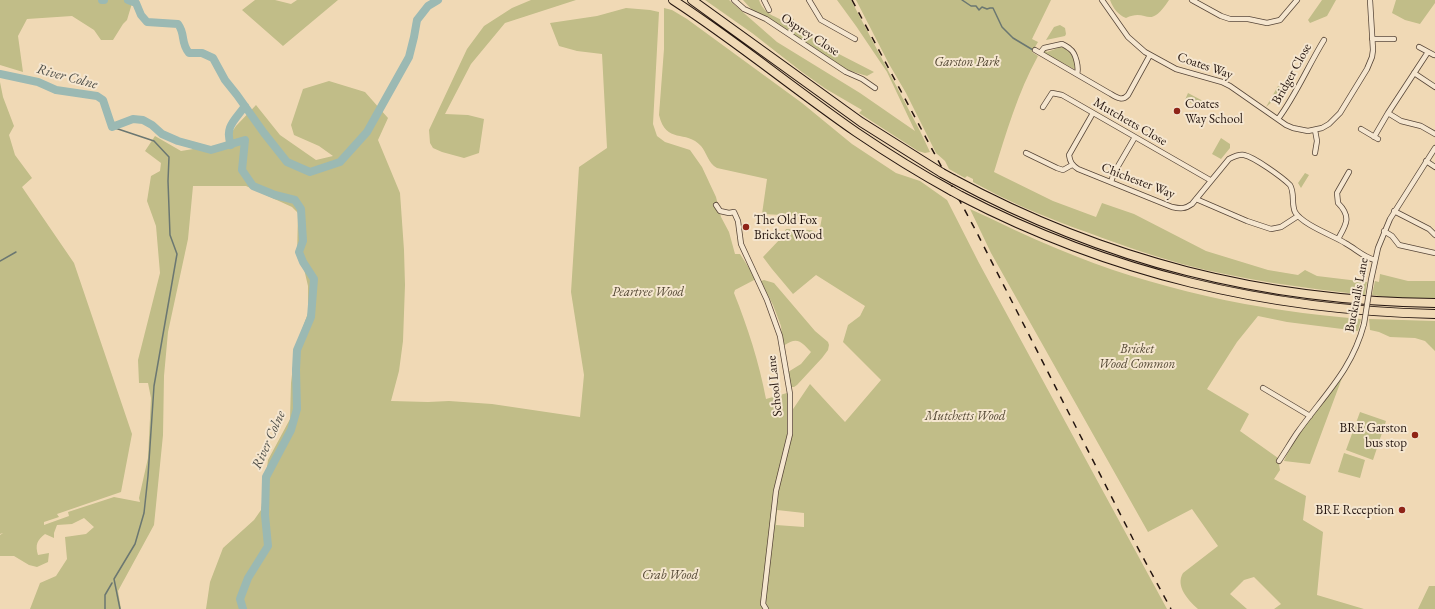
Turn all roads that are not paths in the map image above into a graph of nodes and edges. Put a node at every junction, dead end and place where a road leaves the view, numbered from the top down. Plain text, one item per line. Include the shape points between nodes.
1 (672, 0) edge
2 (692, 0) edge
3 (734, 0) edge
4 (764, 0) edge
5 (809, 0) edge
6 (1102, 0) edge
7 (1192, 0) edge
8 (1297, 0) edge
9 (1370, 0) edge
10 (769, 10) dead end
11 (1394, 38) dead end
12 (855, 40) dead end
13 (1324, 40) dead end
14 (1372, 40) junction
15 (1419, 47) dead end
16 (1428, 52) junction
17 (1150, 55) junction
18 (1434, 56) edge
19 (1414, 73) junction
20 (1077, 74) junction
21 (875, 88) dead end
22 (1435, 88) edge
23 (1043, 107) dead end
24 (1093, 113) junction
25 (1388, 113) junction
26 (1278, 119) junction
27 (1361, 129) dead end
28 (1315, 130) junction
29 (1435, 134) edge
30 (1135, 137) junction
31 (1435, 148) edge
32 (1026, 153) dead end
33 (1315, 153) dead end
34 (1426, 161) junction
35 (1072, 165) junction
36 (1435, 167) edge
37 (1349, 172) dead end
38 (1210, 180) junction
39 (1111, 182) junction
40 (1196, 199) junction
41 (716, 205) dead end
42 (1394, 211) junction
43 (1298, 216) junction
44 (1384, 231) junction
45 (1435, 235) edge
46 (1338, 239) junction
47 (1435, 253) edge
48 (1375, 260) junction
49 (1435, 303) edge
50 (1435, 314) edge
51 (1263, 388) dead end
52 (1310, 416) junction
53 (1279, 461) dead end
54 (766, 609) edge

1 - 50 highway, bridge via 896,158 1014,222 1103,257 1238,294 1325,308
2 - 49 highway, bridge via 861,122 942,173 998,202 1062,230 1128,254 1194,273 1263,288 1375,302
3 - 21 street, Osprey Close via 744,10 766,19
4 - 10 street
5 - 12 street via 821,20
6 - 17 street, Coates Way via 1128,37
7 - 8 street via 1230,19 1267,23 1280,20
9 - 14 street
11 - 14 street
13 - 26 street, Bridger Close via 1293,98
14 - 28 street via 1373,50 1369,65 1340,113 1329,124
15 - 16 street
16 - 18 street
16 - 19 street
17 - 20 street via 1124,98 1118,98
17 - 26 street, Coates Way via 1176,69 1230,86
19 - 22 street
19 - 25 street
20 - 20 street via 1078,68 1072,50 1062,44 1037,51
23 - 24 street, Mutchetts Close via 1052,94 1058,94
24 - 30 street, Mutchetts Close
24 - 35 street via 1070,152
25 - 27 street via 1376,138
25 - 29 street via 1401,121 1421,126
26 - 28 street, Coates Way via 1293,128
28 - 33 street via 1318,141
30 - 38 street, Mutchetts Close
30 - 39 street
31 - 34 street, Bucknalls Lane
32 - 35 street via 1063,170
34 - 36 street
34 - 42 street, Bucknalls Lane
35 - 39 street, Chichester Way
37 - 46 street via 1337,193 1338,204 1346,213 1347,219
38 - 40 street, Chichester Way
38 - 43 street, Chichester Way via 1229,159 1240,155 1249,157 1290,185
39 - 40 street, Chichester Way via 1181,209
40 - 43 street via 1271,229 1280,227
41 - 54 street, School Lane via 720,211 734,212 738,221 741,244 767,300 780,336 790,394 790,434 776,491 763,604
42 - 44 street, Bucknalls Lane
42 - 45 street via 1429,229
43 - 46 street
44 - 47 street via 1392,236 1398,245
44 - 48 street, Bucknalls Lane
46 - 48 street via 1365,257
48 - 52 street, Bucknalls Lane, bridge via 1364,324 1357,344 1344,371
51 - 52 street
52 - 53 street, Bucknalls Lane

